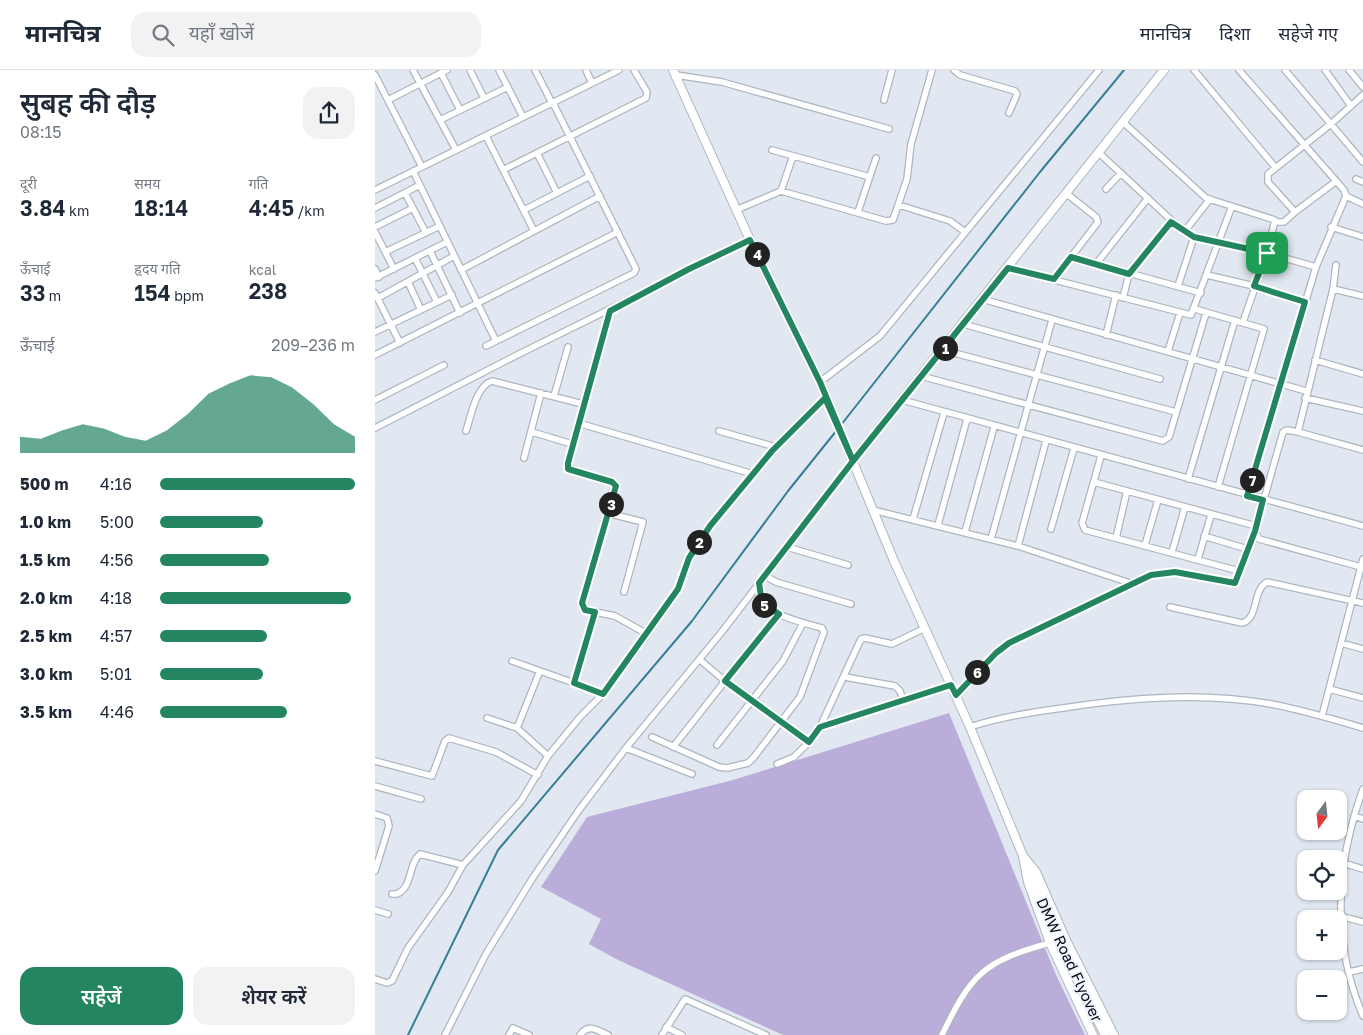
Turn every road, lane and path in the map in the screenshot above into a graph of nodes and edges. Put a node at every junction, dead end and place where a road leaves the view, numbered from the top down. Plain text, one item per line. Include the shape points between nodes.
1 (413, 70) edge
2 (470, 70) edge
3 (499, 70) edge
4 (535, 70) edge
5 (586, 70) edge
6 (619, 70) edge
7 (634, 70) edge
8 (892, 70) edge
9 (932, 70) edge
10 (954, 70) edge
11 (1099, 70) edge
12 (1164, 70) edge
13 (1194, 70) edge
14 (1239, 70) edge
15 (1285, 70) edge
16 (1325, 70) edge
17 (1349, 70) edge
18 (445, 71) edge
19 (675, 73) edge
20 (375, 75) edge
21 (421, 83) junction
22 (592, 83) junction
23 (508, 87) junction
24 (1363, 87) edge
25 (1363, 95) edge
26 (484, 98) junction
27 (388, 100) junction
28 (884, 100) dead end
29 (1357, 101) junction
30 (553, 103) junction
31 (1351, 106) junction
32 (1363, 106) edge
33 (460, 110) junction
34 (1009, 113) dead end
35 (523, 118) junction
36 (440, 120) junction
37 (1123, 122) junction
38 (1332, 123) junction
39 (889, 129) dead end
40 (486, 136) junction
41 (570, 136) junction
42 (1303, 145) junction
43 (456, 150) junction
44 (772, 150) dead end
45 (1098, 152) junction
46 (537, 153) junction
47 (793, 156) junction
48 (876, 158) dead end
49 (1363, 162) edge
50 (422, 167) junction
51 (1275, 167) junction
52 (503, 170) junction
53 (413, 172) junction
54 (1121, 173) junction
55 (590, 176) junction
56 (870, 177) junction
57 (1356, 179) dead end
58 (1335, 182) junction
59 (1363, 182) edge
60 (420, 185) junction
61 (1106, 189) dead end
62 (375, 190) edge
63 (781, 191) junction
64 (405, 193) junction
65 (557, 193) junction
66 (1067, 194) junction
67 (600, 196) junction
68 (1346, 196) junction
69 (1148, 198) junction
70 (1210, 199) junction
71 (1363, 204) edge
72 (899, 205) junction
73 (1233, 206) junction
74 (375, 208) edge
75 (413, 208) junction
76 (524, 210) junction
77 (736, 210) junction
78 (858, 212) junction
79 (1295, 212) junction
80 (1171, 222) junction
81 (1276, 222) junction
82 (440, 226) junction
83 (375, 227) edge
84 (1331, 227) junction
85 (534, 231) junction
86 (375, 232) edge
87 (618, 232) junction
88 (965, 232) junction
89 (1184, 232) junction
90 (426, 233) junction
91 (1194, 237) junction
92 (1363, 237) edge
93 (750, 240) junction
94 (447, 242) junction
95 (1219, 243) junction
96 (430, 250) junction
97 (385, 252) junction
98 (1267, 253) junction
99 (454, 256) junction
100 (1071, 257) junction
101 (415, 258) junction
102 (1096, 264) junction
103 (437, 265) junction
104 (1336, 265) dead end
105 (1315, 267) junction
106 (1008, 268) junction
107 (375, 269) edge
108 (394, 269) junction
109 (461, 270) junction
110 (423, 274) junction
111 (1129, 274) junction
112 (1207, 275) junction
113 (377, 278) edge
114 (1054, 279) junction
115 (408, 282) junction
116 (1178, 286) junction
117 (1254, 286) junction
118 (1333, 289) junction
119 (1201, 293) junction
120 (452, 295) junction
121 (1116, 295) junction
122 (376, 296) edge
123 (1363, 296) edge
124 (1123, 298) junction
125 (982, 299) junction
126 (437, 302) junction
127 (1305, 302) junction
128 (478, 304) junction
129 (1195, 309) junction
130 (421, 310) junction
131 (610, 311) junction
132 (460, 313) junction
133 (1180, 313) junction
134 (1206, 313) junction
135 (1052, 320) junction
136 (1235, 320) junction
137 (1243, 322) junction
138 (391, 324) junction
139 (963, 324) junction
140 (375, 331) edge
141 (1106, 335) junction
142 (496, 341) junction
143 (400, 342) junction
144 (486, 346) dead end
145 (568, 347) dead end
146 (1044, 347) junction
147 (943, 350) junction
148 (1168, 351) junction
149 (375, 355) edge
150 (1192, 358) junction
151 (1315, 360) junction
152 (443, 365) dead end
153 (1223, 366) junction
154 (1249, 374) junction
155 (1363, 374) edge
156 (1037, 375) junction
157 (921, 376) junction
158 (1160, 379) dead end
159 (820, 382) junction
160 (1279, 383) junction
161 (1307, 391) junction
162 (541, 393) junction
163 (555, 396) junction
164 (1305, 398) junction
165 (375, 400) edge
166 (902, 400) junction
167 (827, 401) junction
168 (583, 404) junction
169 (1028, 404) junction
170 (1363, 411) edge
171 (1176, 412) junction
172 (944, 413) junction
173 (967, 419) junction
174 (578, 423) junction
175 (994, 427) junction
176 (375, 428) edge
177 (466, 431) dead end
178 (719, 431) dead end
179 (532, 432) junction
180 (1298, 432) junction
181 (1020, 434) junction
182 (1046, 441) junction
183 (573, 444) junction
184 (776, 447) junction
185 (1074, 448) junction
186 (1363, 450) edge
187 (1101, 456) junction
188 (852, 457) junction
189 (524, 458) dead end
190 (753, 474) junction
191 (1189, 479) junction
192 (1094, 482) junction
193 (1218, 487) junction
194 (1127, 491) junction
195 (1247, 496) junction
196 (1158, 500) junction
197 (1263, 500) junction
198 (1185, 507) junction
199 (873, 510) junction
200 (607, 513) junction
201 (1211, 515) junction
202 (913, 519) junction
203 (938, 525) junction
204 (1363, 526) edge
205 (1051, 529) dead end
206 (1255, 529) junction
207 (965, 532) junction
208 (1204, 536) junction
209 (1116, 538) junction
210 (991, 539) junction
211 (1145, 544) junction
212 (1018, 546) junction
213 (787, 547) junction
214 (1247, 549) junction
215 (1172, 552) junction
216 (1198, 559) junction
217 (1363, 559) edge
218 (848, 565) dead end
219 (1361, 566) junction
220 (1239, 571) junction
221 (765, 576) junction
222 (759, 583) junction
223 (1133, 584) junction
224 (624, 592) dead end
225 (1353, 600) junction
226 (1363, 603) edge
227 (851, 604) dead end
228 (1170, 607) dead end
229 (595, 612) junction
230 (779, 614) junction
231 (803, 623) junction
232 (925, 628) junction
233 (647, 634) junction
234 (1341, 643) junction
235 (1363, 648) edge
236 (700, 660) junction
237 (512, 662) dead end
238 (539, 673) junction
239 (845, 677) junction
240 (725, 681) junction
241 (574, 683) junction
242 (951, 685) junction
243 (1329, 689) junction
244 (603, 694) junction
245 (956, 695) junction
246 (1363, 698) edge
247 (753, 701) junction
248 (903, 701) junction
249 (1322, 716) junction
250 (487, 718) dead end
251 (781, 721) junction
252 (820, 727) junction
253 (970, 727) junction
254 (517, 728) junction
255 (1363, 728) edge
256 (652, 737) dead end
257 (809, 742) junction
258 (717, 745) dead end
259 (673, 747) junction
260 (626, 748) junction
261 (548, 756) junction
262 (375, 761) edge
263 (777, 764) dead end
264 (693, 774) dead end
265 (538, 775) junction
266 (375, 786) edge
267 (1363, 789) edge
268 (421, 799) dead end
269 (375, 814) edge
270 (1354, 816) junction
271 (1363, 819) edge
272 (1346, 850) edge
273 (378, 852) edge
274 (1023, 856) junction
275 (1347, 864) edge
276 (463, 866) junction
277 (1363, 869) edge
278 (375, 871) edge
279 (392, 894) dead end
280 (375, 910) edge
281 (388, 914) dead end
282 (1347, 918) edge
283 (1363, 922) edge
284 (1050, 943) junction
285 (1346, 960) edge
286 (1363, 970) edge
287 (1349, 972) junction
288 (375, 979) edge
289 (1363, 1016) edge
290 (666, 1027) junction
291 (445, 1035) edge
292 (509, 1035) edge
293 (529, 1035) edge
294 (580, 1035) edge
295 (608, 1035) edge
296 (662, 1035) edge
297 (682, 1035) edge
298 (767, 1035) edge
299 (942, 1035) edge
300 (1093, 1035) edge
301 (1105, 1035) edge
302 (1114, 1035) edge

1 - 21 street
2 - 26 street
3 - 23 street
4 - 30 street
5 - 22 street
6 - 22 street
7 - 41 street via 647,92 646,98
8 - 28 street
9 - 72 street via 911,144 907,179
10 - 34 street via 960,75 1015,90 1017,94
11 - 88 street
12 - 37 main road
13 - 51 street
14 - 42 street
15 - 38 street
16 - 31 street
17 - 24 street
18 - 21 street
18 - 33 street
19 - 39 street via 722,82
19 - 77 main road
20 - 27 street
21 - 27 street
21 - 36 street
22 - 30 street
23 - 26 street
23 - 35 street
25 - 29 street
26 - 33 street
27 - 50 street
29 - 31 street
29 - 32 street
30 - 35 street
30 - 41 street
31 - 38 street
33 - 36 street
35 - 40 street
36 - 43 street
37 - 45 main road
37 - 70 street via 1199,193
38 - 42 street
38 - 49 street
40 - 43 street
40 - 52 street
41 - 46 street
41 - 55 street
42 - 51 street
42 - 58 street
43 - 50 street
44 - 47 street
45 - 54 street
45 - 66 main road
46 - 52 street
46 - 65 street
47 - 56 street
47 - 63 street
48 - 56 street
50 - 53 street
51 - 79 street via 1266,179
52 - 76 street
53 - 60 street
53 - 62 street
54 - 61 street
54 - 69 street
55 - 65 street
55 - 67 street
56 - 78 street
57 - 59 street
58 - 68 street
58 - 79 street
60 - 64 street
60 - 82 street
63 - 77 street
63 - 78 street
64 - 74 street
64 - 75 street
65 - 76 street
66 - 100 street via 1098,220
66 - 106 main road
67 - 85 street
67 - 87 street
68 - 71 street
68 - 84 street
69 - 80 street
69 - 102 street
70 - 73 street
70 - 89 street
72 - 78 street via 895,217 889,221
72 - 88 street via 950,221
73 - 81 street via 1274,218
73 - 95 street
75 - 83 street
75 - 90 street
76 - 85 street
77 - 93 main road
79 - 81 street via 1284,222
80 - 89 street
80 - 111 street
81 - 98 street
82 - 90 street
82 - 94 street
84 - 92 street
84 - 105 street
85 - 109 street
86 - 97 street
87 - 128 street
87 - 142 street via 635,264 634,272
88 - 159 street via 879,336
89 - 91 street
90 - 97 street
91 - 95 street
91 - 116 street
93 - 131 street
93 - 159 main road
94 - 96 street
94 - 99 street
95 - 98 street
95 - 112 street
96 - 101 street
96 - 103 street
97 - 108 street
98 - 105 street
98 - 117 street
99 - 103 street
99 - 109 street
100 - 102 street
100 - 114 street
101 - 108 street
101 - 110 street
102 - 111 street
103 - 110 street
103 - 120 street
104 - 118 street
105 - 127 street
106 - 114 street
106 - 125 main road
107 - 113 street
108 - 113 street
109 - 128 street
110 - 115 street
110 - 126 street
111 - 116 street
111 - 124 street
112 - 117 street
112 - 119 street
114 - 121 street
115 - 122 street
115 - 130 street
116 - 119 street
117 - 127 street
117 - 137 street
118 - 123 street
118 - 151 street
119 - 129 street
120 - 126 street
120 - 132 street
121 - 124 street
121 - 141 street
122 - 138 street
124 - 133 street
125 - 135 street
125 - 139 main road
126 - 130 street
127 - 160 street
128 - 132 street
128 - 142 street
129 - 133 street via 1191,315
129 - 134 street
130 - 138 street
131 - 168 street
131 - 176 street
132 - 143 street
133 - 148 street
134 - 136 street
134 - 150 street
135 - 141 street
135 - 146 street
136 - 137 street
136 - 153 street
137 - 154 street via 1264,329
138 - 140 street
138 - 143 street
139 - 146 street
139 - 147 main road
141 - 148 street
142 - 144 street
143 - 149 street
145 - 163 street
146 - 156 street
146 - 158 street
147 - 156 street
147 - 157 main road
148 - 150 street
150 - 153 street
150 - 171 street
151 - 155 street
151 - 161 street
152 - 165 street
153 - 154 street
153 - 191 street
154 - 160 street
154 - 193 street
156 - 169 street
156 - 171 street
157 - 166 main road
157 - 169 street
159 - 167 main road
160 - 161 street
160 - 195 street
161 - 164 street
162 - 163 street
162 - 177 street via 488,382 477,397
162 - 179 street
163 - 168 street
164 - 170 street
164 - 180 street
166 - 172 street
166 - 188 main road
167 - 184 street
167 - 188 main road
168 - 174 street
169 - 171 street via 1163,441 1169,437
169 - 181 street
172 - 173 street
172 - 202 street
173 - 175 street
173 - 203 street
174 - 183 street
174 - 190 street
175 - 181 street
175 - 207 street
178 - 184 street
179 - 183 street
179 - 189 street
180 - 186 street
180 - 197 street via 1283,432
181 - 182 street
181 - 210 street
182 - 185 street
182 - 212 street
183 - 200 street via 568,469 615,484
184 - 190 street
185 - 187 street
185 - 205 street
187 - 191 street
187 - 192 street
188 - 199 main road
188 - 213 street
190 - 233 street via 710,526 689,558 678,589
191 - 193 street
192 - 194 street
192 - 209 street via 1082,526 1085,530
193 - 195 street
194 - 196 street
194 - 209 street
195 - 197 street
196 - 198 street
196 - 211 street
197 - 204 street
197 - 206 street
198 - 201 street
198 - 215 street
199 - 202 street
199 - 232 main road
200 - 224 street via 643,522
200 - 229 street via 582,603 585,610
201 - 206 street
201 - 208 street
202 - 203 street
203 - 207 street
206 - 214 street
206 - 219 street via 1259,538
207 - 210 street
208 - 214 street
208 - 216 street
209 - 211 street
210 - 212 street
211 - 215 street
212 - 223 street
213 - 218 street
213 - 221 street
214 - 220 street
215 - 216 street
216 - 220 street
217 - 219 street
219 - 225 street
220 - 223 street via 1237,581 1232,584 1175,572 1151,575
221 - 222 street
221 - 227 street
222 - 230 street via 762,603
222 - 236 street
223 - 245 street via 1009,643
225 - 226 street
225 - 228 street via 1267,582 1261,586 1247,622
225 - 234 street
229 - 233 street via 623,620
229 - 241 street
230 - 231 street
230 - 240 street
231 - 247 street via 783,661
231 - 251 street via 822,628 824,634 800,697
232 - 239 street via 892,644 863,638
232 - 242 main road
233 - 244 street
234 - 235 street
234 - 243 street
236 - 240 street
236 - 260 street
237 - 238 street
238 - 241 street
238 - 254 street
239 - 248 street via 895,686
239 - 252 street
240 - 247 street
240 - 259 street
241 - 244 street
242 - 245 main road
242 - 248 street
243 - 246 street
243 - 249 street
244 - 261 street
245 - 253 main road
247 - 251 street
247 - 258 street
248 - 252 street
249 - 253 street via 1232,699 1165,696 1104,701
249 - 255 street
250 - 254 street
251 - 257 street
251 - 259 street via 751,761 727,768
252 - 257 street
253 - 274 main road
254 - 261 street
256 - 259 street
257 - 263 street via 793,758
260 - 264 street
260 - 291 street via 532,879 486,954
261 - 265 street
262 - 265 street via 432,776 449,738 496,752
265 - 276 street via 521,801
266 - 268 street
267 - 270 street
269 - 273 street via 389,821
270 - 271 street
270 - 272 street
273 - 278 street
274 - 284 main road via 1028,882
274 - 301 main road, DMW Road Flyover via 1057,940
274 - 302 main road via 1036,872
275 - 277 street
276 - 279 street via 420,854 403,890
276 - 288 street via 408,948 395,977 387,983
280 - 281 street
282 - 283 street
284 - 299 street via 994,962 959,999
284 - 300 main road
285 - 287 street
286 - 287 street
287 - 289 street
290 - 296 street
290 - 297 street
290 - 298 street via 683,1001 689,999
292 - 293 street via 513,1028
294 - 295 street via 591,1028

